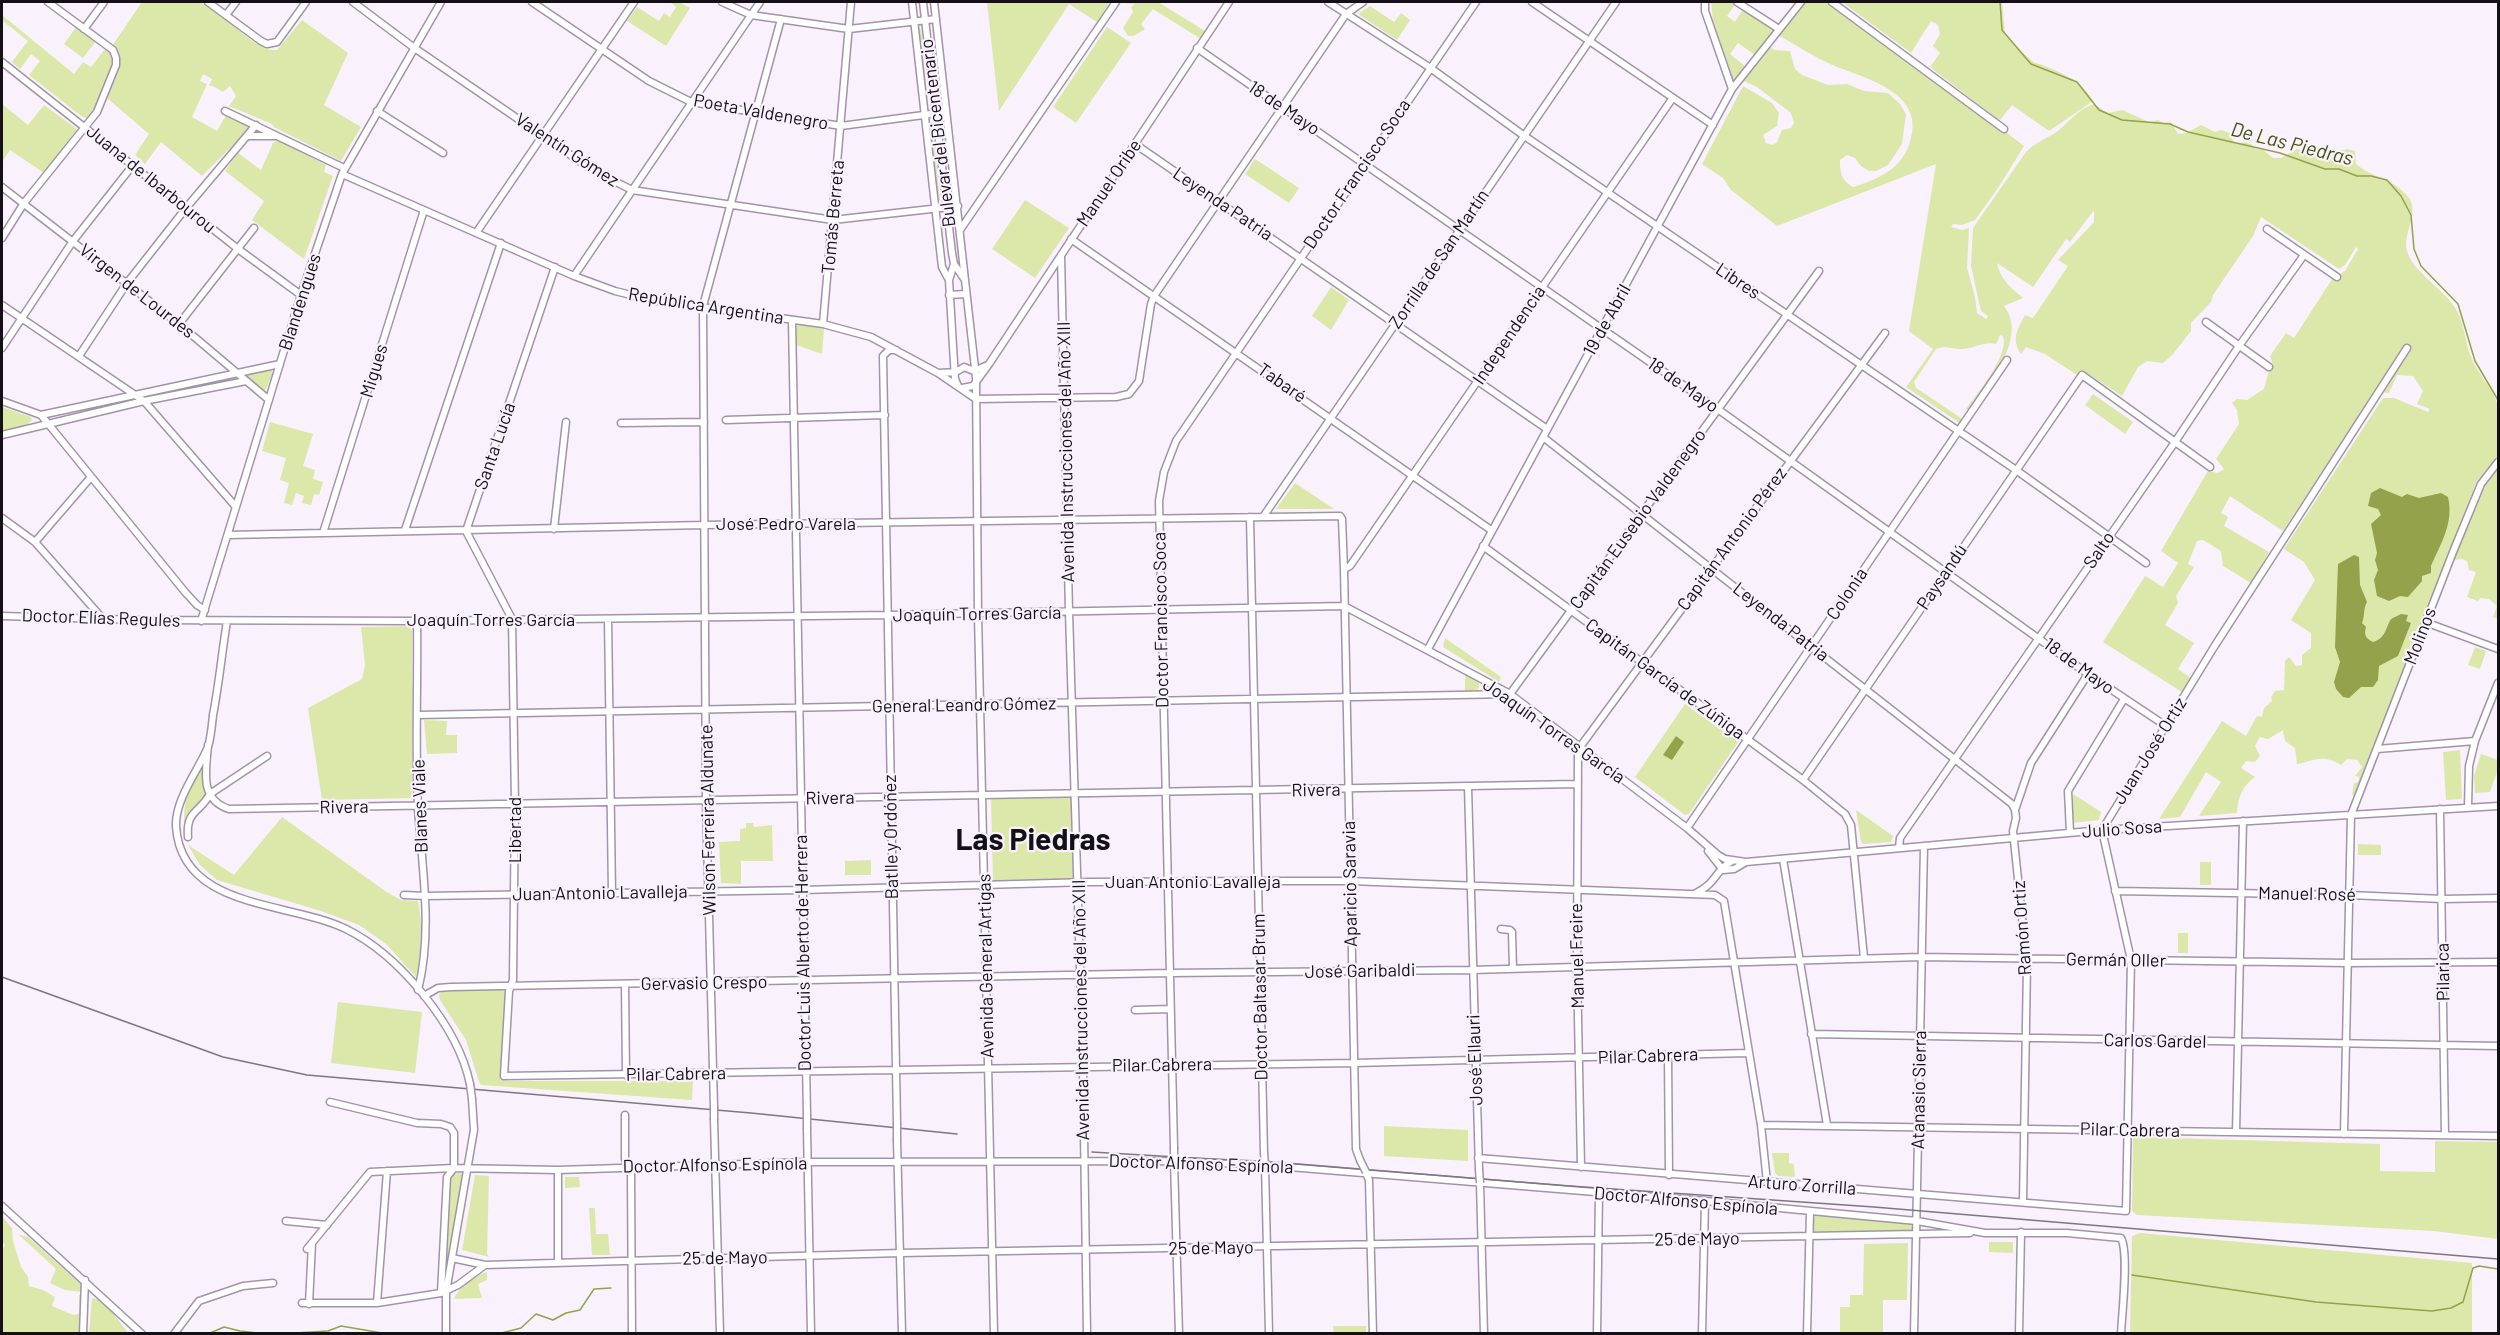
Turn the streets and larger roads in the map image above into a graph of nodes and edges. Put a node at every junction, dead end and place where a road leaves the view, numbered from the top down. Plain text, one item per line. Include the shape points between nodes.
1 (48, 2) edge
2 (104, 2) edge
3 (208, 2) edge
4 (236, 2) edge
5 (306, 2) edge
6 (353, 2) edge
7 (441, 2) edge
8 (532, 2) edge
9 (634, 2) edge
10 (722, 2) edge
11 (760, 2) edge
12 (851, 2) edge
13 (912, 2) edge
14 (923, 2) edge
15 (934, 2) edge
16 (1116, 2) edge
17 (1229, 2) edge
18 (1328, 2) edge
19 (1363, 2) edge
20 (1476, 2) edge
21 (1532, 2) edge
22 (1616, 2) edge
23 (1705, 2) edge
24 (1737, 2) edge
25 (1801, 2) edge
26 (1832, 2) edge
27 (1346, 14) junction
28 (226, 15) junction
29 (751, 15) junction
30 (782, 19) junction
31 (936, 19) junction
32 (925, 20) junction
33 (915, 22) junction
34 (84, 29) junction
35 (849, 29) junction
36 (1779, 29) junction
37 (1589, 41) junction
38 (413, 47) junction
39 (1197, 48) junction
40 (602, 49) junction
41 (2, 62) edge
42 (1429, 68) junction
43 (1732, 89) junction
44 (1672, 99) junction
45 (692, 102) junction
46 (1282, 107) junction
47 (225, 111) dead end
48 (377, 111) junction
49 (946, 112) junction
50 (755, 113) junction
51 (936, 113) junction
52 (926, 115) junction
53 (256, 125) junction
54 (841, 126) junction
55 (1713, 126) junction
56 (85, 127) junction
57 (2004, 129) dead end
58 (542, 135) junction
59 (1523, 135) junction
60 (248, 136) junction
61 (276, 136) junction
62 (1135, 144) junction
63 (443, 153) dead end
64 (1365, 163) junction
65 (133, 165) junction
66 (343, 171) junction
67 (2, 187) edge
68 (632, 190) junction
69 (1607, 190) junction
70 (1218, 201) junction
71 (24, 203) junction
72 (729, 205) junction
73 (958, 206) junction
74 (947, 207) junction
75 (186, 208) junction
76 (935, 209) junction
77 (424, 210) junction
78 (833, 220) junction
79 (1658, 227) junction
80 (254, 228) dead end
81 (2267, 229) dead end
82 (960, 230) junction
83 (1459, 230) junction
84 (476, 233) junction
85 (2, 238) edge
86 (1071, 239) junction
87 (73, 241) junction
88 (501, 243) junction
89 (238, 249) junction
90 (1061, 255) junction
91 (2304, 255) junction
92 (1300, 258) junction
93 (954, 264) junction
94 (555, 267) junction
95 (1819, 271) dead end
96 (574, 276) junction
97 (2337, 277) dead end
98 (949, 280) junction
99 (965, 280) junction
100 (128, 283) junction
101 (1542, 287) junction
102 (966, 294) junction
103 (301, 295) junction
104 (949, 295) junction
105 (1154, 296) junction
106 (2, 305) edge
107 (703, 306) junction
108 (1787, 315) junction
109 (21, 318) junction
110 (792, 320) junction
111 (2206, 322) dead end
112 (1395, 323) junction
113 (179, 324) junction
114 (823, 324) junction
115 (1602, 329) junction
116 (1886, 333) dead end
117 (879, 341) junction
118 (2239, 346) junction
119 (2, 348) edge
120 (2406, 348) dead end
121 (897, 350) junction
122 (1237, 352) junction
123 (79, 356) junction
124 (884, 356) junction
125 (2007, 360) dead end
126 (280, 364) junction
127 (989, 364) junction
128 (1862, 366) junction
129 (2269, 367) dead end
130 (974, 371) junction
131 (237, 372) junction
132 (956, 372) junction
133 (939, 374) junction
134 (1478, 380) junction
135 (246, 381) junction
136 (976, 382) junction
137 (961, 388) junction
138 (135, 394) junction
139 (1065, 397) junction
140 (976, 399) junction
141 (269, 400) junction
142 (2, 401) edge
143 (144, 401) junction
144 (1719, 410) junction
145 (42, 415) junction
146 (885, 415) junction
147 (1331, 417) junction
148 (792, 418) junction
149 (726, 420) dead end
150 (566, 422) dead end
151 (704, 422) junction
152 (621, 423) dead end
153 (48, 425) junction
154 (1547, 429) junction
155 (1958, 431) junction
156 (2, 435) edge
157 (1543, 437) junction
158 (2175, 442) junction
159 (1790, 460) junction
160 (2499, 462) edge
161 (2210, 467) dead end
162 (2016, 470) junction
163 (1413, 475) junction
164 (91, 477) junction
165 (236, 507) junction
166 (1642, 514) junction
167 (1250, 517) junction
168 (1263, 517) junction
169 (2, 518) edge
170 (1159, 519) junction
171 (1342, 519) joint
172 (1067, 521) junction
173 (977, 522) junction
174 (886, 523) junction
175 (704, 525) junction
176 (795, 525) junction
177 (554, 529) junction
178 (405, 530) junction
179 (1491, 530) junction
180 (466, 531) junction
181 (1890, 531) junction
182 (323, 533) junction
183 (228, 535) junction
184 (2109, 535) junction
185 (35, 542) junction
186 (1483, 546) junction
187 (2146, 563) dead end
188 (1711, 568) junction
189 (1344, 569) junction
190 (1946, 571) junction
191 (1344, 606) junction
192 (1252, 608) junction
193 (205, 610) junction
194 (1571, 610) junction
195 (1162, 611) junction
196 (1069, 612) junction
197 (978, 614) junction
198 (889, 615) junction
199 (2, 616) edge
200 (797, 616) junction
201 (102, 618) junction
202 (704, 618) junction
203 (608, 619) junction
204 (512, 620) junction
205 (201, 621) junction
206 (226, 621) junction
207 (417, 621) junction
208 (2425, 622) junction
209 (2039, 638) junction
210 (1811, 647) junction
211 (1428, 649) junction
212 (2499, 649) edge
213 (1642, 662) junction
214 (2088, 674) junction
215 (2499, 683) edge
216 (1866, 690) junction
217 (1510, 694) junction
218 (1347, 699) junction
219 (2124, 699) junction
220 (1255, 700) junction
221 (1163, 702) junction
222 (1072, 703) junction
223 (980, 705) junction
224 (889, 706) junction
225 (798, 707) junction
226 (706, 708) junction
227 (608, 711) junction
228 (513, 713) junction
229 (418, 715) junction
230 (2166, 726) junction
231 (1747, 739) junction
232 (2475, 741) junction
233 (208, 746) junction
234 (1580, 747) junction
235 (2377, 749) junction
236 (267, 756) dead end
237 (1955, 759) junction
238 (1803, 780) junction
239 (1577, 784) junction
240 (1468, 787) junction
241 (1348, 789) junction
242 (1256, 791) junction
243 (1165, 793) junction
244 (210, 794) junction
245 (1074, 794) junction
246 (982, 796) junction
247 (890, 797) junction
248 (800, 799) junction
249 (706, 800) junction
250 (610, 802) junction
251 (515, 804) junction
252 (418, 806) junction
253 (2499, 806) edge
254 (2468, 807) junction
255 (2440, 809) junction
256 (2015, 810) junction
257 (2351, 815) junction
258 (2243, 821) junction
259 (1687, 828) junction
260 (2102, 830) junction
261 (2070, 833) junction
262 (188, 837) dead end
263 (2015, 838) junction
264 (1924, 846) junction
265 (1899, 848) junction
266 (1854, 852) junction
267 (1783, 859) junction
268 (1733, 860) junction
269 (1746, 862) junction
270 (1720, 869) junction
271 (1257, 881) junction
272 (1350, 881) junction
273 (1078, 883) junction
274 (1168, 883) junction
275 (1470, 885) junction
276 (984, 886) junction
277 (892, 888) junction
278 (1576, 889) junction
279 (803, 890) junction
280 (708, 891) junction
281 (2115, 891) junction
282 (612, 893) junction
283 (1695, 893) junction
284 (2241, 893) junction
285 (404, 895) dead end
286 (515, 895) junction
287 (2349, 895) junction
288 (425, 897) junction
289 (2499, 898) edge
290 (2442, 899) junction
291 (1501, 929) dead end
292 (1922, 957) junction
293 (1864, 958) junction
294 (2026, 958) junction
295 (1799, 960) junction
296 (2131, 960) junction
297 (1733, 962) junction
298 (2240, 962) junction
299 (2499, 962) edge
300 (2348, 963) junction
301 (2443, 963) junction
302 (1577, 967) junction
303 (1513, 969) junction
304 (1472, 970) junction
305 (1352, 971) junction
306 (1260, 972) junction
307 (1169, 973) junction
308 (1080, 975) junction
309 (986, 977) junction
310 (895, 979) junction
311 (804, 981) junction
312 (711, 983) junction
313 (625, 984) junction
314 (511, 986) junction
315 (418, 990) junction
316 (424, 996) junction
317 (1170, 1009) junction
318 (1135, 1010) dead end
319 (1811, 1034) junction
320 (1920, 1037) junction
321 (2025, 1038) junction
322 (2129, 1040) junction
323 (2238, 1043) junction
324 (2346, 1043) junction
325 (2444, 1044) junction
326 (2499, 1046) edge
327 (1747, 1053) junction
328 (1668, 1055) junction
329 (1578, 1058) junction
330 (1474, 1060) junction
331 (1354, 1063) junction
332 (1262, 1064) junction
333 (1083, 1066) junction
334 (1171, 1066) junction
335 (988, 1069) junction
336 (896, 1070) junction
337 (805, 1071) junction
338 (713, 1074) junction
339 (627, 1075) junction
340 (504, 1076) joint
341 (330, 1102) dead end
342 (625, 1115) dead end
343 (1761, 1125) junction
344 (1827, 1125) junction
345 (1919, 1126) junction
346 (2024, 1128) junction
347 (2127, 1131) junction
348 (2236, 1132) junction
349 (2344, 1134) junction
350 (2445, 1135) junction
351 (2499, 1136) edge
352 (1478, 1158) junction
353 (992, 1160) junction
354 (1084, 1160) junction
355 (1174, 1161) junction
356 (808, 1162) junction
357 (898, 1162) junction
358 (715, 1165) junction
359 (1265, 1165) junction
360 (628, 1167) junction
361 (1581, 1167) junction
362 (454, 1168) junction
363 (468, 1170) junction
364 (558, 1170) junction
365 (387, 1171) junction
366 (1366, 1174) junction
367 (1669, 1175) junction
368 (1767, 1182) junction
369 (1480, 1183) junction
370 (1918, 1193) junction
371 (1599, 1194) junction
372 (1705, 1201) junction
373 (2023, 1202) junction
374 (2, 1206) edge
375 (1810, 1212) junction
376 (286, 1221) dead end
377 (1917, 1221) junction
378 (327, 1225) junction
379 (2021, 1232) junction
380 (1985, 1233) junction
381 (1916, 1234) junction
382 (1809, 1238) junction
383 (1704, 1239) junction
384 (1598, 1241) junction
385 (312, 1243) junction
386 (1482, 1243) junction
387 (1370, 1246) junction
388 (1267, 1247) junction
389 (307, 1249) dead end
390 (1084, 1249) junction
391 (1176, 1249) junction
392 (992, 1251) junction
393 (900, 1253) junction
394 (810, 1256) junction
395 (452, 1258) junction
396 (719, 1258) junction
397 (631, 1260) junction
398 (558, 1262) junction
399 (485, 1265) junction
400 (85, 1280) junction
401 (273, 1283) dead end
402 (444, 1293) junction
403 (376, 1303) junction
404 (83, 1334) edge
405 (142, 1334) edge
406 (174, 1334) edge
407 (446, 1334) edge
408 (632, 1334) edge
409 (720, 1334) edge
410 (812, 1334) edge
411 (902, 1334) edge
412 (994, 1334) edge
413 (1087, 1334) edge
414 (1179, 1334) edge
415 (1269, 1334) edge
416 (1373, 1334) edge
417 (1484, 1334) edge
418 (1597, 1334) edge
419 (1702, 1334) edge
420 (1807, 1334) edge
421 (1914, 1334) edge
422 (2019, 1334) edge
423 (2121, 1334) edge

1 - 34 street
2 - 34 street
3 - 28 street
4 - 28 street
5 - 28 street via 272,44 261,41
6 - 38 street, Valentín Gómez
7 - 38 street, Blandengues
8 - 40 street, Poeta Valdenegro
9 - 40 street
10 - 29 street
11 - 29 street
12 - 35 street, Tomás Berreta
13 - 33 street
14 - 32 street, Bulevar del Bicentenario
15 - 31 street
16 - 82 street
17 - 39 street, Manuel Oribe
18 - 27 street, Libres
19 - 27 street
20 - 42 street, Doctor Francisco Soca
21 - 37 street
22 - 37 street, Zorrilla de San Martín
23 - 43 street
24 - 36 street
25 - 36 street, 19 de Abril
26 - 57 street
27 - 42 street, Libres
27 - 46 street
29 - 30 street
29 - 45 street
30 - 35 street
30 - 50 street, Wilson Ferreira Aldunate
31 - 32 street
31 - 49 street
32 - 33 street
32 - 51 street, Bulevar del Bicentenario
33 - 35 street
33 - 52 street
34 - 56 street via 113,50 116,58 97,112
35 - 54 street, Tomás Berreta
36 - 43 street, 19 de Abril
37 - 44 street
37 - 59 street, Zorrilla de San Martín
38 - 48 street, Blandengues
38 - 58 street, Valentín Gómez
39 - 46 street, 18 de Mayo
39 - 62 street, Manuel Oribe
40 - 45 street, Poeta Valdenegro via 649,81
40 - 58 street
41 - 56 street, Juana de Ibarbourou
42 - 59 street, Libres
42 - 64 street, Doctor Francisco Soca
43 - 55 street, 19 de Abril
44 - 55 street
44 - 69 street, Independencia
45 - 50 street, Poeta Valdenegro
45 - 68 street
46 - 64 street, 18 de Mayo
46 - 70 street
47 - 53 street, República Argentina
48 - 63 street
48 - 66 street, Blandengues
49 - 51 street, Poeta Valdenegro
49 - 73 street
50 - 54 street, Poeta Valdenegro
50 - 72 street, Wilson Ferreira Aldunate
51 - 52 street, Poeta Valdenegro
51 - 74 street, Bulevar del Bicentenario
52 - 54 street, Poeta Valdenegro
52 - 76 street
53 - 60 street
53 - 61 street, República Argentina
54 - 78 street, Tomás Berreta
55 - 79 street, 19 de Abril
56 - 65 street, Juana de Ibarbourou
56 - 71 street
58 - 68 street, Valentín Gómez via 594,171
58 - 84 street
59 - 69 street, Libres
59 - 83 street, Zorrilla de San Martín
60 - 61 street
60 - 75 street
61 - 66 street, República Argentina
62 - 70 street, Leyenda Patria
62 - 86 street, Manuel Oribe
64 - 83 street, 18 de Mayo
64 - 92 street, Doctor Francisco Soca
65 - 75 street, Juana de Ibarbourou
65 - 87 street
66 - 77 street, República Argentina
66 - 103 street, Blandengues
67 - 71 street, Virgen de Lourdes
68 - 72 street, Valentín Gómez
68 - 96 street
69 - 79 street, Libres
69 - 101 street, Independencia
70 - 92 street, Leyenda Patria
70 - 105 street
71 - 85 street
71 - 87 street, Virgen de Lourdes
72 - 78 street, Valentín Gómez
72 - 107 street, Wilson Ferreira Aldunate
73 - 74 street, Valentín Gómez
73 - 82 street
74 - 76 street, Valentín Gómez
74 - 93 street, Bulevar del Bicentenario
75 - 89 street, Juana de Ibarbourou
75 - 100 street
76 - 78 street, Valentín Gómez
76 - 98 street via 942,267
77 - 84 street, República Argentina
77 - 182 street, Migues
78 - 114 street, Tomás Berreta
79 - 108 street, Libres
79 - 115 street, 19 de Abril
80 - 89 street
81 - 91 street
82 - 99 street
83 - 101 street, 18 de Mayo
83 - 112 street, Zorrilla de San Martín
84 - 88 street, República Argentina
86 - 90 street, Manuel Oribe
86 - 105 street, Tabaré
87 - 100 street, Virgen de Lourdes
87 - 109 street
88 - 94 street, República Argentina
88 - 178 street
89 - 103 street, Juana de Ibarbourou
89 - 113 street
90 - 127 street, Manuel Oribe
90 - 139 street, Avenida Instrucciones del Año XIII
91 - 97 street
91 - 118 street, Salto
92 - 112 street, Leyenda Patria
92 - 122 street, Doctor Francisco Soca
93 - 98 street, Bulevar del Bicentenario
93 - 99 street, Bulevar del Bicentenario
94 - 96 street, República Argentina
94 - 180 street, Santa Lucía
95 - 108 street, Capitán Eusebio Valdenegro
96 - 107 street, República Argentina via 651,300
98 - 104 street, Bulevar del Bicentenario
99 - 102 street
100 - 113 street, Virgen de Lourdes
100 - 123 street
101 - 115 street, 18 de Mayo
101 - 134 street, Independencia
102 - 104 street
102 - 130 street
103 - 126 street, Blandengues
104 - 132 street, Bulevar del Bicentenario
105 - 122 street, Tabaré
105 - 139 street via 1135,388 1116,397
106 - 109 street
107 - 110 street, República Argentina
107 - 151 street, Wilson Ferreira Aldunate
108 - 128 street, Libres
108 - 144 street, Capitán Eusebio Valdenegro
109 - 119 street
109 - 123 street
110 - 114 street, República Argentina
110 - 148 street, Doctor Luis Alberto de Herrera
111 - 118 street
112 - 134 street, Leyenda Patria
112 - 147 street, Zorrilla de San Martín
113 - 131 street, Virgen de Lourdes
114 - 117 street, República Argentina
115 - 144 street, 18 de Mayo
115 - 154 street, 19 de Abril
116 - 128 street, Capitán Antonio Pérez
117 - 121 street, República Argentina
117 - 124 street, Batlle y Ordóñez
118 - 129 street
118 - 158 street, Salto
120 - 230 street, Juan José Ortiz
121 - 124 street via 889,350
121 - 133 street, República Argentina
122 - 147 street, Tabaré
122 - 170 street, Doctor Francisco Soca via 1176,441 1160,489
123 - 138 street
124 - 146 street, Batlle y Ordóñez
125 - 155 street, Colonia
126 - 131 street
126 - 141 street, Blandengues
127 - 130 street
127 - 136 street
128 - 155 street, Libres
128 - 159 street, Capitán Antonio Pérez
130 - 132 street via 964,367
130 - 136 street
131 - 135 street, Virgen de Lourdes
131 - 138 street
132 - 133 street
132 - 137 street, Bulevar del Bicentenario via 956,383
133 - 137 street, República Argentina
134 - 154 street, Leyenda Patria
134 - 163 street, Independencia
135 - 141 street, Virgen de Lourdes
135 - 143 street
136 - 137 street
136 - 140 street, Avenida General Artigas
137 - 140 street, República Argentina
138 - 143 street
138 - 145 street
139 - 140 street
139 - 172 street, Avenida Instrucciones del Año XIII
140 - 173 street, Avenida General Artigas
141 - 165 street, Blandengues
142 - 145 street
143 - 153 street
143 - 165 street
144 - 159 street, 18 de Mayo
144 - 166 street, Capitán Eusebio Valdenegro
145 - 153 street
146 - 148 street
146 - 174 street, Batlle y Ordóñez
147 - 163 street, Tabaré
147 - 168 street, Zorrilla de San Martín
148 - 149 street
148 - 176 street, Doctor Luis Alberto de Herrera
150 - 177 street
151 - 152 street
151 - 175 street, Wilson Ferreira Aldunate
153 - 156 street
153 - 164 street
154 - 157 street, 19 de Abril
155 - 162 street, Libres
155 - 181 street, Colonia
157 - 166 street, Leyenda Patria
157 - 179 street, 19 de Abril
158 - 161 street
158 - 162 street, Paysandú via 2082,375
158 - 184 street, Salto
159 - 181 street, 18 de Mayo
159 - 188 street, Capitán Antonio Pérez
160 - 208 street, Molinos via 2481,484
162 - 184 street, Libres
162 - 190 street, Paysandú
163 - 179 street, Tabaré
163 - 189 street, Independencia via 1350,566
164 - 185 street
164 - 193 street via 191,599
165 - 183 street, Blandengues
166 - 188 street, Leyenda Patria
166 - 194 street, Capitán Eusebio Valdenegro
167 - 168 street, José Pedro Varela
167 - 170 street, José Pedro Varela
167 - 192 street, Doctor Baltasar Brum
168 - 171 street, José Pedro Varela via 1337,515
169 - 185 street
170 - 172 street, José Pedro Varela
170 - 195 street, Doctor Francisco Soca
171 - 189 street, Aparicio Saravia
172 - 173 street, José Pedro Varela
172 - 196 street, Avenida Instrucciones del Año XIII
173 - 174 street, José Pedro Varela
173 - 197 street, Avenida General Artigas
174 - 176 street, José Pedro Varela
174 - 198 street, Batlle y Ordóñez
175 - 176 street, José Pedro Varela
175 - 177 street, José Pedro Varela
175 - 202 street, Wilson Ferreira Aldunate
176 - 200 street, Doctor Luis Alberto de Herrera
177 - 180 street, José Pedro Varela
178 - 180 street, José Pedro Varela
178 - 182 street, José Pedro Varela
179 - 186 street, 19 de Abril
180 - 204 street
181 - 190 street, 18 de Mayo
181 - 210 street, Colonia
182 - 183 street, José Pedro Varela
183 - 193 street, Blandengues
184 - 187 street, Libres
184 - 209 street, Salto
185 - 201 street
186 - 194 street, Capitán García de Zúñiga
186 - 211 street, 19 de Abril
188 - 210 street, Leyenda Patria
188 - 213 street, Capitán Antonio Pérez
189 - 191 street, Aparicio Saravia
190 - 209 street, 18 de Mayo
190 - 216 street, Paysandú
191 - 192 street, Joaquín Torres García
191 - 211 street, Joaquín Torres García
191 - 218 street, Aparicio Saravia
192 - 195 street, Joaquín Torres García
192 - 220 street, Doctor Baltasar Brum
193 - 205 street, Blandengues
194 - 213 street, Capitán García de Zúñiga
194 - 217 street, Capitán Eusebio Valdenegro
195 - 196 street, Joaquín Torres García
195 - 221 street, Doctor Francisco Soca
196 - 197 street, Joaquín Torres García
196 - 222 street, Avenida Instrucciones del Año XIII
197 - 198 street, Joaquín Torres García
197 - 223 street, Avenida General Artigas
198 - 200 street, Joaquín Torres García
198 - 224 street, Batlle y Ordóñez
199 - 201 street, Doctor Elías Regules
200 - 202 street, Joaquín Torres García
200 - 225 street, Doctor Luis Alberto de Herrera
201 - 205 street, Doctor Elías Regules
202 - 203 street, Joaquín Torres García
202 - 226 street, Wilson Ferreira Aldunate
203 - 204 street, Joaquín Torres García
203 - 227 street
204 - 207 street, Joaquín Torres García
204 - 228 street, Libertad
205 - 206 street, Joaquín Torres García
206 - 207 street, Joaquín Torres García
206 - 233 street
207 - 229 street, Blanes Viale
208 - 212 street
208 - 235 street, Molinos
209 - 214 street, 18 de Mayo
209 - 237 street, Salto
210 - 216 street, Leyenda Patria
210 - 231 street, Colonia
211 - 217 street, Joaquín Torres García
213 - 231 street, Capitán García de Zúñiga
213 - 234 street, Capitán Antonio Pérez
214 - 219 street, 18 de Mayo
214 - 256 street, Ramón Ortiz via 2031,763
215 - 232 street
216 - 237 street, Leyenda Patria
216 - 238 street, Paysandú
217 - 218 street, General Leandro Gómez
217 - 234 street, Joaquín Torres García
218 - 220 street, General Leandro Gómez
218 - 241 street, Aparicio Saravia
219 - 230 street, 18 de Mayo
219 - 261 street via 2068,791
220 - 221 street, General Leandro Gómez
220 - 242 street, Doctor Baltasar Brum
221 - 222 street, General Leandro Gómez
221 - 243 street, Doctor Francisco Soca
222 - 223 street, General Leandro Gómez
222 - 245 street, Avenida Instrucciones del Año XIII
223 - 224 street, General Leandro Gómez
223 - 246 street, Avenida General Artigas
224 - 225 street, General Leandro Gómez
224 - 247 street, Batlle y Ordóñez
225 - 226 street, General Leandro Gómez
225 - 248 street, Doctor Luis Alberto de Herrera
226 - 227 street, General Leandro Gómez
226 - 249 street, Wilson Ferreira Aldunate
227 - 228 street, General Leandro Gómez
227 - 250 street
228 - 229 street, General Leandro Gómez
228 - 251 street, Libertad
229 - 252 street, Blanes Viale
230 - 260 street, Juan José Ortiz
231 - 238 street, Capitán García de Zúñiga
231 - 259 street, Colonia
232 - 235 street
232 - 254 street via 2469,766
233 - 244 street via 206,773
233 - 315 street via 184,791 176,817 178,840 194,871 224,893 346,929 379,951
234 - 239 street, Manuel Freire
234 - 259 street, Joaquín Torres García
235 - 257 street, Molinos
236 - 244 street
237 - 256 street, Leyenda Patria
237 - 265 street, Salto via 1900,838
238 - 266 street, Capitán García de Zúñiga via 1845,814 1851,825
239 - 240 street, Rivera
239 - 278 street, Manuel Freire
240 - 241 street, Rivera
240 - 275 street, José Ellauri
241 - 242 street, Rivera
241 - 272 street, Aparicio Saravia
242 - 243 street, Rivera
242 - 271 street, Doctor Baltasar Brum
243 - 245 street, Rivera
243 - 274 street, Doctor Francisco Soca
244 - 252 street, Rivera via 214,802 229,808
244 - 262 street via 190,814
245 - 246 street, Rivera
245 - 273 street, Avenida Instrucciones del Año XIII
246 - 247 street, Rivera
246 - 276 street, Avenida General Artigas
247 - 248 street, Rivera
247 - 277 street, Batlle y Ordóñez
248 - 249 street, Rivera
248 - 279 street, Doctor Luis Alberto de Herrera
249 - 250 street, Rivera
249 - 280 street, Wilson Ferreira Aldunate
250 - 251 street, Rivera
250 - 282 street
251 - 252 street, Rivera
251 - 286 street, Libertad
252 - 288 street, Blanes Viale
253 - 254 street, Julio Sosa
254 - 255 street, Julio Sosa
255 - 257 street, Julio Sosa
255 - 290 street, Pilarica
256 - 263 street, Ramón Ortiz
257 - 258 street, Julio Sosa
257 - 287 street
258 - 260 street, Julio Sosa
258 - 284 street
259 - 268 street, Joaquín Torres García via 1718,855
259 - 270 street, Joaquín Torres García
260 - 261 street, Julio Sosa
260 - 281 street
261 - 263 street, Julio Sosa
263 - 264 street, Julio Sosa
263 - 294 street, Ramón Ortiz
264 - 265 street, Julio Sosa
264 - 292 street, Atanasio Sierra
265 - 266 street, Julio Sosa
266 - 267 street, Julio Sosa
266 - 293 street
267 - 269 street, Julio Sosa
267 - 295 street
268 - 269 street, Joaquín Torres García
268 - 270 street
269 - 270 street via 1734,869
270 - 283 street via 1710,885
271 - 272 street, Juan Antonio Lavalleja
271 - 274 street, Juan Antonio Lavalleja
271 - 306 street, Doctor Baltasar Brum
272 - 275 street, Juan Antonio Lavalleja
272 - 305 street, Aparicio Saravia
273 - 274 street, Juan Antonio Lavalleja
273 - 276 street, Juan Antonio Lavalleja
273 - 308 street, Avenida Instrucciones del Año XIII
274 - 307 street, Doctor Francisco Soca
275 - 278 street, Juan Antonio Lavalleja
275 - 304 street, José Ellauri
276 - 277 street, Juan Antonio Lavalleja
276 - 309 street, Avenida General Artigas
277 - 279 street, Juan Antonio Lavalleja
277 - 310 street, Batlle y Ordóñez
278 - 283 street, Juan Antonio Lavalleja
278 - 302 street, Manuel Freire
279 - 280 street, Juan Antonio Lavalleja
279 - 311 street, Doctor Luis Alberto de Herrera
280 - 282 street, Juan Antonio Lavalleja
280 - 312 street, Wilson Ferreira Aldunate
281 - 284 street, Manuel Rosé
281 - 296 street
282 - 286 street, Juan Antonio Lavalleja
283 - 297 street, Juan Antonio Lavalleja via 1715,895 1724,901
284 - 287 street, Manuel Rosé
284 - 298 street
285 - 288 street, Juan Antonio Lavalleja
286 - 288 street, Juan Antonio Lavalleja
286 - 314 street, Libertad
287 - 290 street, Manuel Rosé
287 - 300 street
288 - 315 street, Blanes Viale via 424,967
289 - 290 street, Manuel Rosé
290 - 301 street, Pilarica
291 - 303 street via 1512,932
292 - 293 street, Germán Oller
292 - 294 street, Germán Oller
292 - 320 street, Atanasio Sierra
293 - 295 street, Germán Oller
294 - 296 street, Germán Oller
294 - 321 street, Ramón Ortiz
295 - 297 street, Germán Oller
295 - 319 street
296 - 298 street, Germán Oller
296 - 322 street
297 - 302 street, José Garibaldi
297 - 327 street
298 - 300 street, Germán Oller
298 - 323 street
299 - 301 street, Germán Oller
300 - 301 street, Germán Oller
300 - 324 street
301 - 325 street, Pilarica
302 - 303 street, José Garibaldi
302 - 329 street, Manuel Freire
303 - 304 street, José Garibaldi
304 - 305 street, José Garibaldi
304 - 330 street, José Ellauri
305 - 306 street, José Garibaldi
305 - 331 street, Aparicio Saravia
306 - 307 street, José Garibaldi
306 - 332 street, Doctor Baltasar Brum
307 - 308 street, José Garibaldi
307 - 317 street, Doctor Francisco Soca
308 - 309 street, José Garibaldi
308 - 333 street, Avenida Instrucciones del Año XIII
309 - 310 street, Gervasio Crespo
309 - 335 street, Avenida General Artigas
310 - 311 street, Gervasio Crespo
310 - 336 street, Batlle y Ordóñez
311 - 312 street, Gervasio Crespo
311 - 337 street, Doctor Luis Alberto de Herrera
312 - 313 street, Gervasio Crespo
312 - 338 street, Wilson Ferreira Aldunate
313 - 314 street, Gervasio Crespo
313 - 339 street
314 - 316 street, Gervasio Crespo via 438,988
314 - 340 street, Libertad
315 - 316 street
316 - 363 street, bridge via 464,1060 474,1130
317 - 318 street
317 - 334 street, Doctor Francisco Soca
319 - 320 street, Carlos Gardel
319 - 344 street
320 - 321 street, Carlos Gardel
320 - 345 street, Atanasio Sierra
321 - 322 street, Carlos Gardel
321 - 346 street, Ramón Ortiz
322 - 323 street, Carlos Gardel
322 - 347 street
323 - 324 street, Carlos Gardel
323 - 348 street
324 - 325 street, Carlos Gardel
324 - 349 street
325 - 326 street, Carlos Gardel
325 - 350 street, Pilarica
327 - 328 street, Pilar Cabrera
327 - 343 street
328 - 329 street, Pilar Cabrera
328 - 367 street
329 - 330 street, Pilar Cabrera
329 - 361 street, Manuel Freire
330 - 331 street, Pilar Cabrera
330 - 352 street, José Ellauri
331 - 332 street, Pilar Cabrera
331 - 366 street, Aparicio Saravia, bridge via 1356,1149
332 - 334 street, Pilar Cabrera
332 - 359 street, Doctor Baltasar Brum, bridge
333 - 334 street, Pilar Cabrera
333 - 335 street, Pilar Cabrera
333 - 354 street, Avenida Instrucciones del Año XIII
334 - 355 street, Doctor Francisco Soca, bridge
335 - 336 street, Pilar Cabrera
335 - 353 street, Avenida General Artigas
336 - 337 street, Pilar Cabrera
336 - 357 street, Batlle y Ordóñez, bridge
337 - 338 street, Pilar Cabrera
337 - 356 street, Doctor Luis Alberto de Herrera, bridge
338 - 339 street, Pilar Cabrera
338 - 358 street, Wilson Ferreira Aldunate, bridge
339 - 340 street, Pilar Cabrera
341 - 362 street via 450,1127 454,1133
342 - 360 street
343 - 344 street, Pilar Cabrera
343 - 368 street
344 - 345 street, Pilar Cabrera
345 - 346 street, Pilar Cabrera
345 - 370 street, Atanasio Sierra
346 - 347 street, Pilar Cabrera
346 - 373 street, Ramón Ortiz
347 - 348 street, Pilar Cabrera
347 - 373 street, Arturo Zorrilla via 2126,1211
348 - 349 street, Pilar Cabrera
349 - 350 street, Pilar Cabrera
350 - 351 street, Pilar Cabrera
352 - 361 street, Arturo Zorrilla
352 - 369 street, José Ellauri, bridge
353 - 354 street, Doctor Alfonso Espínola
353 - 357 street, Doctor Alfonso Espínola
353 - 392 street, Avenida General Artigas
354 - 355 street, Doctor Alfonso Espínola
354 - 390 street, Avenida Instrucciones del Año XIII
355 - 359 street, Doctor Alfonso Espínola
355 - 391 street, Doctor Francisco Soca
356 - 357 street, Doctor Alfonso Espínola
356 - 358 street, Doctor Alfonso Espínola
356 - 394 street, Doctor Luis Alberto de Herrera
357 - 393 street, Batlle y Ordóñez
358 - 360 street, Doctor Alfonso Espínola
358 - 396 street, Wilson Ferreira Aldunate
359 - 366 street, Doctor Alfonso Espínola
359 - 388 street, Doctor Baltasar Brum
360 - 364 street, Doctor Alfonso Espínola
360 - 397 street
361 - 367 street, Arturo Zorrilla
362 - 363 street, Doctor Alfonso Espínola
362 - 365 street, Doctor Alfonso Espínola
362 - 402 street via 447,1177
363 - 364 street, Doctor Alfonso Espínola
363 - 395 street
364 - 398 street
365 - 378 street, Doctor Alfonso Espínola via 370,1172
365 - 403 street
366 - 369 street, Doctor Alfonso Espínola
366 - 387 street, Aparicio Saravia
367 - 368 street, Arturo Zorrilla
368 - 370 street, Arturo Zorrilla
369 - 371 street, Doctor Alfonso Espínola
369 - 386 street, José Ellauri
370 - 373 street, Arturo Zorrilla
370 - 377 street, Atanasio Sierra
371 - 372 street, Doctor Alfonso Espínola
371 - 384 street
372 - 375 street, Doctor Alfonso Espínola
372 - 383 street
374 - 400 street
375 - 377 street, Doctor Alfonso Espínola
375 - 382 street
376 - 378 street
377 - 380 street, Doctor Alfonso Espínola
377 - 381 street, Atanasio Sierra
378 - 385 street, Doctor Alfonso Espínola
379 - 380 street, Doctor Alfonso Espínola
379 - 422 street
379 - 423 street, Doctor Alfonso Espínola via 2121,1238
380 - 381 street, 25 de Mayo
381 - 382 street, 25 de Mayo
381 - 421 street, Atanasio Sierra
382 - 383 street, 25 de Mayo
382 - 420 street
383 - 384 street, 25 de Mayo
383 - 419 street
384 - 386 street, 25 de Mayo
384 - 418 street
385 - 389 street, Doctor Alfonso Espínola
385 - 403 street via 306,1304
386 - 387 street, 25 de Mayo
386 - 417 street, José Ellauri
387 - 388 street, 25 de Mayo
387 - 416 street, Aparicio Saravia
388 - 391 street, 25 de Mayo
388 - 415 street, Doctor Baltasar Brum
390 - 391 street, 25 de Mayo
390 - 392 street, 25 de Mayo
390 - 413 street, Avenida Instrucciones del Año XIII
391 - 414 street, Doctor Francisco Soca
392 - 393 street, 25 de Mayo
392 - 412 street, Avenida General Artigas
393 - 394 street, 25 de Mayo
393 - 411 street, Batlle y Ordóñez
394 - 396 street, 25 de Mayo
394 - 410 street, Doctor Luis Alberto de Herrera
395 - 399 street, 25 de Mayo
395 - 402 street
396 - 397 street, 25 de Mayo
396 - 409 street, Wilson Ferreira Aldunate
397 - 398 street, 25 de Mayo
397 - 408 street
398 - 399 street, 25 de Mayo
399 - 402 street
400 - 404 street
400 - 405 street
401 - 406 street via 243,1286 199,1301
402 - 403 street
402 - 407 street

